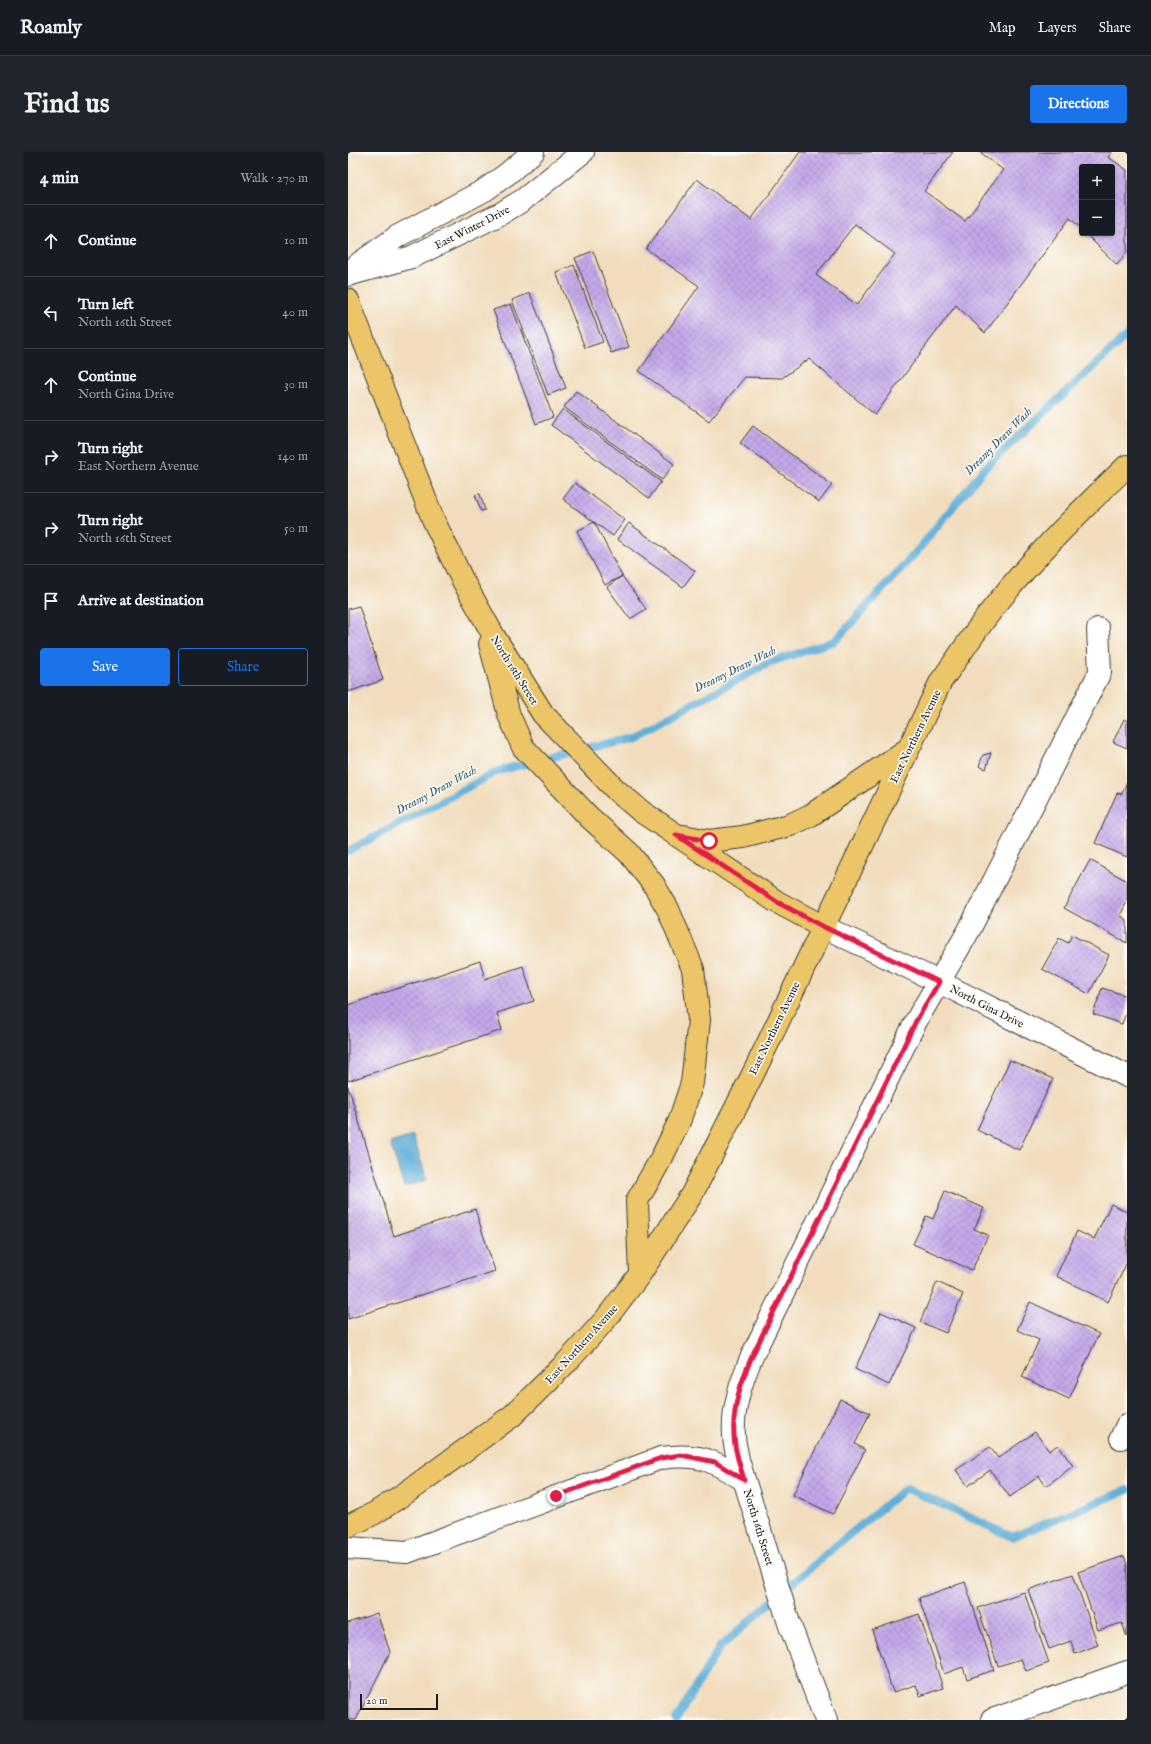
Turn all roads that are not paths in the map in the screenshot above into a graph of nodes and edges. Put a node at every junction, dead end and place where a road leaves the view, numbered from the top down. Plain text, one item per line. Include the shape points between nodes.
1 (533, 152) edge
2 (583, 152) edge
3 (348, 271) edge
4 (348, 275) edge
5 (348, 300) edge
6 (1127, 466) edge
7 (482, 615) junction
8 (1098, 629) dead end
9 (908, 748) junction
10 (676, 835) junction
11 (824, 927) junction
12 (939, 982) junction
13 (1127, 1076) edge
14 (640, 1274) junction
15 (744, 1480) junction
16 (348, 1526) edge
17 (348, 1548) edge
18 (1127, 1672) edge
19 (826, 1720) edge
20 (992, 1720) edge

1 - 3 street via 485,190 398,236
2 - 4 street, East Winter Drive via 523,200 500,214 412,257
5 - 7 main road, North 16th Street via 433,519
6 - 9 main road, East Northern Avenue via 1073,518 982,622 942,681
7 - 10 main road, North 16th Street via 543,714 642,812
7 - 14 main road via 509,715 523,747 589,817 629,853 654,885 682,938 693,969 699,1020 692,1083 679,1122 636,1201
8 - 12 street via 1100,672 968,932
9 - 10 main road via 811,814 790,825 709,841
9 - 11 main road, East Northern Avenue
10 - 11 main road, North 16th Street via 777,902
11 - 12 street, North Gina Drive
11 - 14 main road, East Northern Avenue via 692,1194
12 - 13 street, North Gina Drive
12 - 15 street via 916,1021 742,1380 734,1435
14 - 16 main road, East Northern Avenue via 605,1320 512,1416 407,1492 375,1513
15 - 17 street, North 16th Street via 715,1462 704,1459 681,1455 661,1458 407,1552
15 - 19 street, North 16th Street via 774,1578
18 - 20 street

